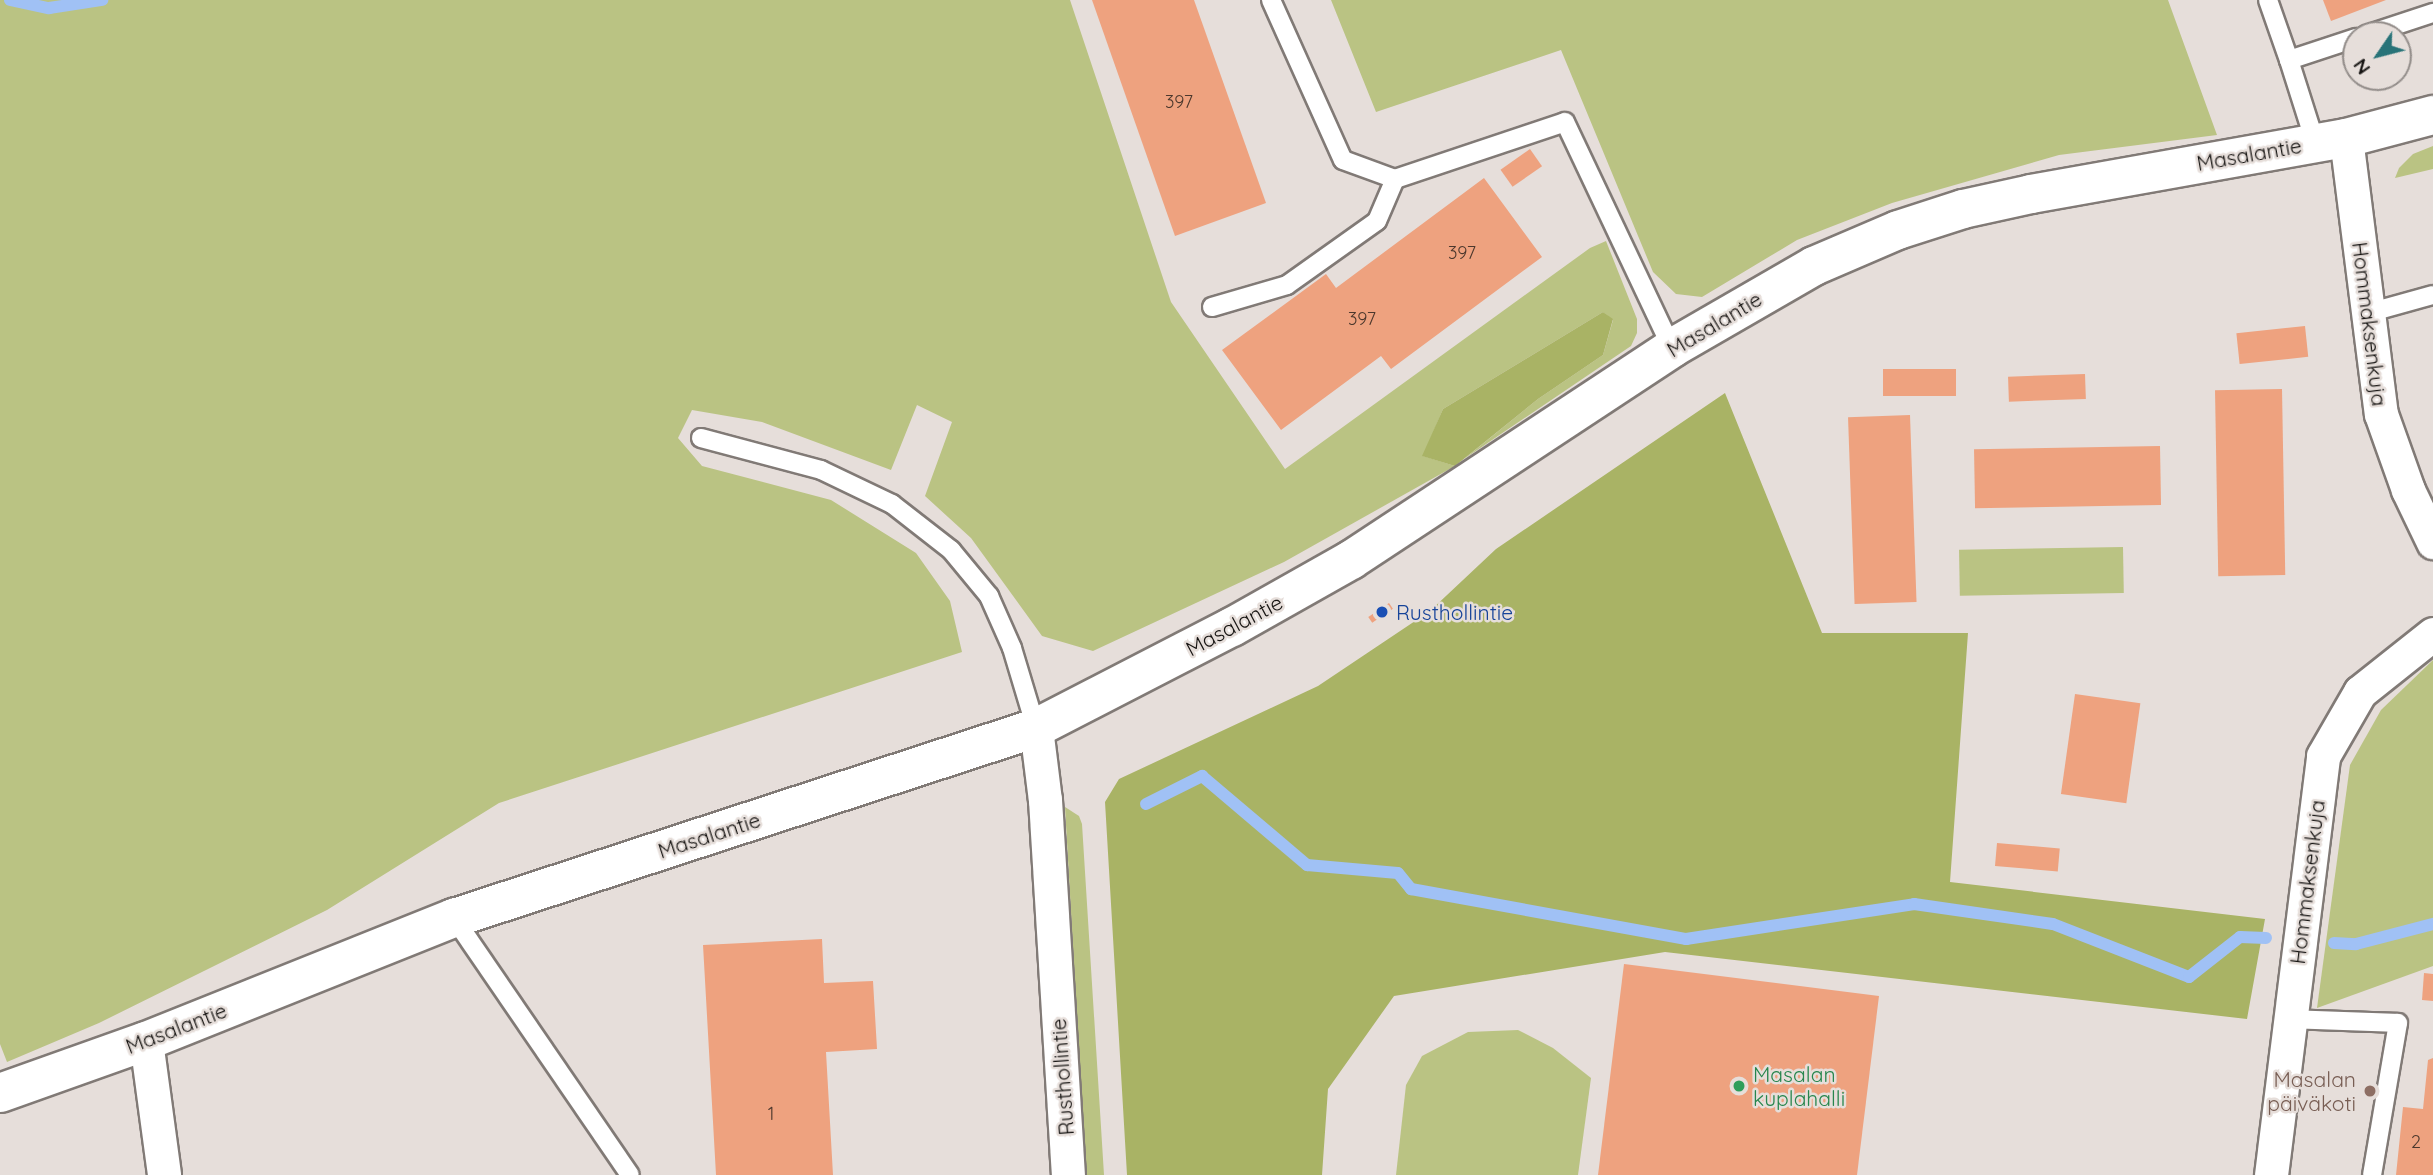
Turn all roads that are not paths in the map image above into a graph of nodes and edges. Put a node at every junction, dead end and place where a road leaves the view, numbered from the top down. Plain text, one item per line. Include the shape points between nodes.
1 (1271, 0) edge
2 (2267, 0) edge
3 (2433, 13) edge
4 (2409, 21) edge
5 (2342, 43) edge
6 (2289, 60) junction
7 (2433, 116) edge
8 (2330, 140) junction
9 (1395, 179) junction
10 (2433, 295) edge
11 (1212, 307) dead end
12 (2368, 313) junction
13 (1672, 348) junction
14 (701, 438) dead end
15 (2433, 542) edge
16 (2433, 634) edge
17 (1036, 728) junction
18 (454, 918) junction
19 (2290, 1019) junction
20 (146, 1041) junction
21 (0, 1093) edge
22 (164, 1175) edge
23 (630, 1175) edge
24 (1068, 1175) edge
25 (2271, 1175) edge
26 (2372, 1175) edge

1 - 9 lane via 1343,160
2 - 6 lane
3 - 4 lane
5 - 6 lane
6 - 8 lane
7 - 8 street, Masalantie
8 - 12 street, Hommaksenkuja
8 - 13 street, Masalantie via 2031,194 1911,225 1814,266
9 - 11 lane via 1377,220 1287,285
9 - 13 lane via 1565,122
10 - 12 lane
12 - 15 street, Hommaksenkuja via 2381,414 2408,490
13 - 17 street, Masalantie via 1351,560
14 - 17 lane via 821,470 892,504 951,550 989,596 1012,648
16 - 19 street, Hommaksenkuja via 2360,692 2323,755
17 - 18 street, Masalantie
17 - 24 street, Rusthollintie via 1045,800
18 - 20 street, Masalantie
18 - 23 lane
19 - 25 street, Hommaksenkuja
19 - 26 lane via 2398,1023
20 - 21 street, Masalantie
20 - 22 street

